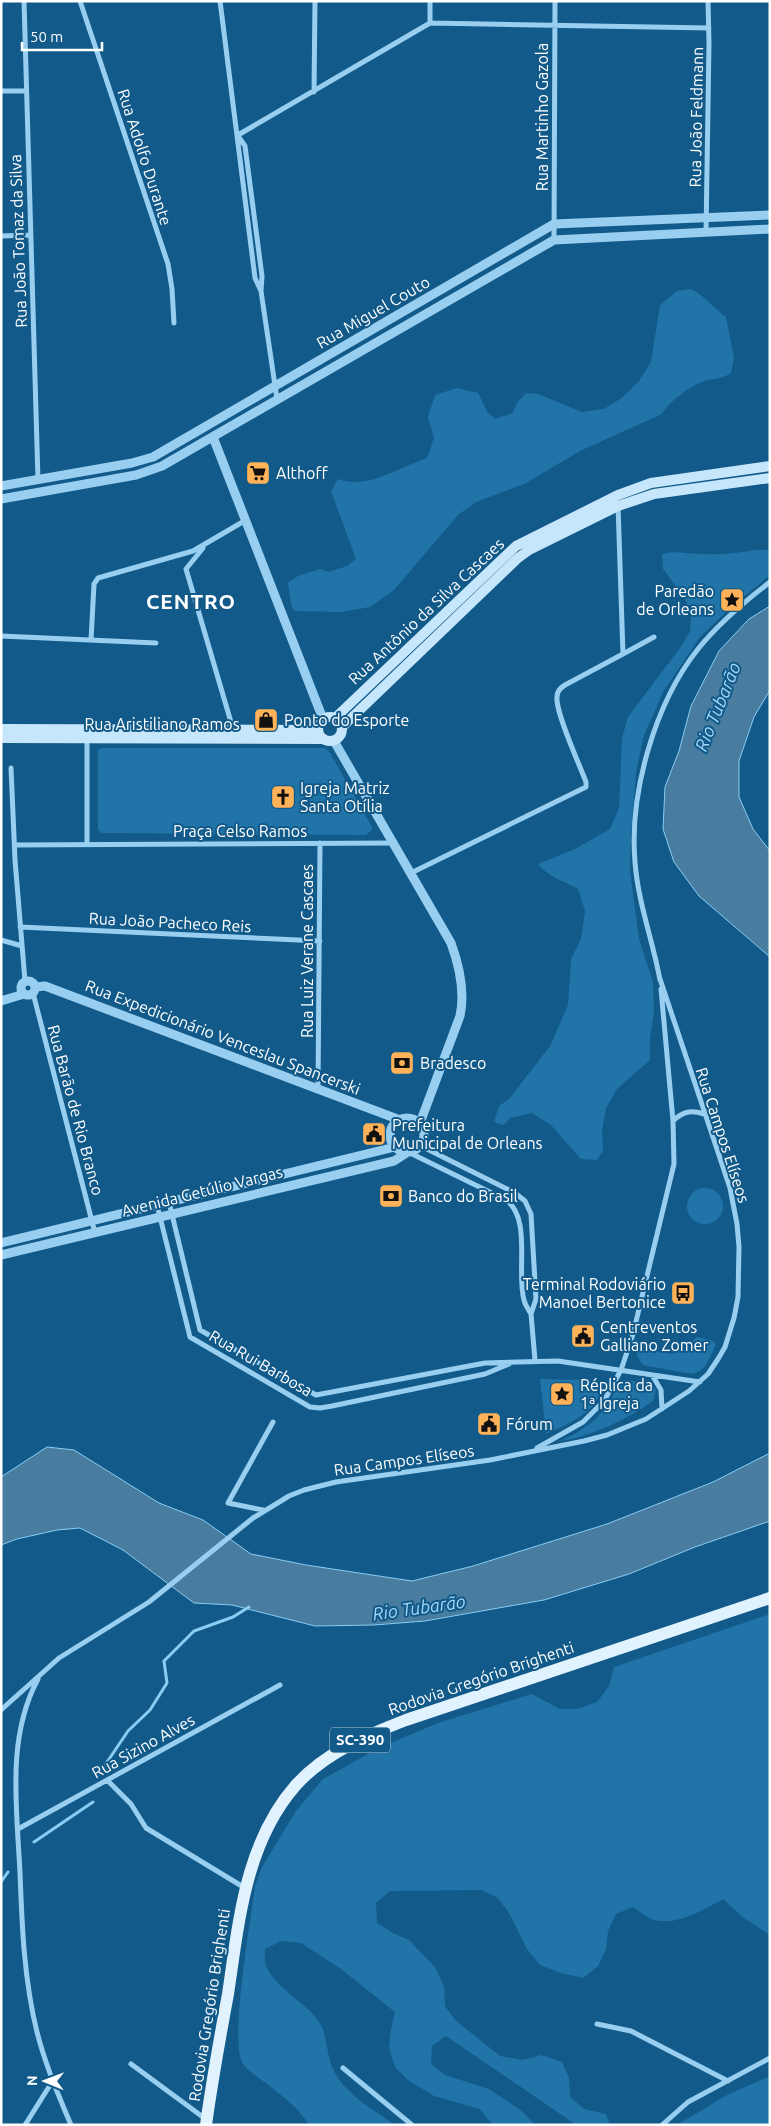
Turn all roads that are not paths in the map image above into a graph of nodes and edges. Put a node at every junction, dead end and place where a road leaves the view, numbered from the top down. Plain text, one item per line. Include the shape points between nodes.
1 (24, 1) edge
2 (80, 1) edge
3 (220, 1) edge
4 (315, 1) edge
5 (430, 1) edge
6 (555, 1) edge
7 (708, 1) edge
8 (430, 23) junction
9 (555, 25) junction
10 (709, 28) junction
11 (1, 91) edge
12 (26, 91) junction
13 (314, 92) junction
14 (238, 135) junction
15 (770, 215) edge
16 (706, 218) junction
17 (610, 222) junction
18 (770, 229) edge
19 (554, 232) junction
20 (706, 233) junction
21 (30, 235) junction
22 (1, 236) edge
23 (609, 237) junction
24 (174, 323) dead end
25 (275, 386) junction
26 (277, 399) junction
27 (207, 426) junction
28 (213, 436) junction
29 (132, 463) junction
30 (770, 466) edge
31 (136, 475) junction
32 (770, 478) edge
33 (38, 480) junction
34 (1, 486) edge
35 (618, 495) junction
36 (1, 499) edge
37 (618, 506) junction
38 (246, 520) junction
39 (206, 544) junction
40 (770, 582) edge
41 (460, 599) junction
42 (467, 607) junction
43 (1, 636) edge
44 (654, 637) dead end
45 (91, 640) junction
46 (156, 643) dead end
47 (623, 654) junction
48 (335, 718) junction
49 (323, 719) junction
50 (342, 727) junction
51 (1, 729) edge
52 (233, 730) junction
53 (318, 730) junction
54 (26, 734) junction
55 (87, 734) junction
56 (1, 738) edge
57 (329, 740) junction
58 (11, 768) dead end
59 (320, 843) junction
60 (393, 843) junction
61 (87, 844) junction
62 (14, 845) junction
63 (411, 873) junction
64 (20, 926) junction
65 (1, 940) edge
66 (320, 942) junction
67 (22, 946) junction
68 (660, 979) junction
69 (25, 981) joint
70 (31, 991) junction
71 (1, 1000) edge
72 (318, 1089) junction
73 (704, 1114) junction
74 (400, 1120) junction
75 (673, 1121) junction
76 (420, 1123) junction
77 (421, 1146) junction
78 (395, 1147) junction
79 (408, 1152) junction
80 (462, 1166) junction
81 (289, 1173) junction
82 (456, 1176) junction
83 (293, 1185) junction
84 (169, 1202) junction
85 (157, 1205) junction
86 (528, 1205) junction
87 (516, 1210) junction
88 (172, 1214) junction
89 (160, 1217) junction
90 (92, 1221) junction
91 (95, 1233) junction
92 (1, 1243) edge
93 (1, 1255) edge
94 (192, 1296) junction
95 (180, 1299) junction
96 (531, 1314) junction
97 (227, 1345) junction
98 (220, 1355) junction
99 (535, 1360) junction
100 (259, 1363) junction
101 (510, 1363) junction
102 (454, 1369) junction
103 (621, 1370) junction
104 (252, 1373) junction
105 (651, 1375) junction
106 (456, 1380) junction
107 (700, 1382) junction
108 (294, 1383) junction
109 (381, 1384) junction
110 (288, 1394) junction
111 (330, 1394) junction
112 (384, 1395) junction
113 (332, 1406) junction
114 (662, 1409) junction
115 (273, 1422) dead end
116 (532, 1450) junction
117 (263, 1510) junction
118 (770, 1598) edge
119 (40, 1674) junction
120 (280, 1685) dead end
121 (1, 1710) edge
122 (107, 1780) junction
123 (18, 1830) junction
124 (245, 1888) junction
125 (597, 2024) dead end
126 (770, 2058) edge
127 (131, 2064) dead end
128 (343, 2068) dead end
129 (728, 2081) junction
130 (52, 2082) junction
131 (207, 2123) edge
132 (25, 2125) edge
133 (71, 2125) edge
134 (412, 2125) edge
135 (662, 2125) edge

1 - 12 street, Rua João Tomaz da Silva
2 - 24 street, Rua Adolfo Durante via 168,264
3 - 14 street
4 - 13 street
5 - 8 street
6 - 9 street, Rua Martinho Gazola
7 - 10 street, Rua João Feldmann
8 - 9 street
8 - 13 street
9 - 10 street
9 - 19 street, Rua Martinho Gazola
10 - 16 street, Rua João Feldmann
11 - 12 street
12 - 21 street, Rua João Tomaz da Silva
13 - 14 street
14 - 25 street via 237,148 255,278 261,291
15 - 16 street, Rua Miguel Couto
16 - 17 street, Rua Miguel Couto
16 - 20 street, Rua João Feldmann
17 - 19 street, Rua Miguel Couto
17 - 23 street
18 - 20 street, Rua Miguel Couto
19 - 23 street, Rua Miguel Couto
19 - 25 street, Rua Miguel Couto
19 - 26 street, Rua Miguel Couto
20 - 23 street, Rua Miguel Couto
21 - 22 street
21 - 33 street, Rua João Tomaz da Silva
25 - 26 street
25 - 27 street, Rua Miguel Couto
26 - 28 street, Rua Miguel Couto
27 - 28 street via 216,429
27 - 29 street, Rua Miguel Couto via 159,454
28 - 31 street, Rua Miguel Couto via 162,466
28 - 38 street
29 - 31 street
29 - 33 street, Rua Miguel Couto
30 - 35 main road, Rua Antônio da Silva Cascaes via 658,481
31 - 36 street, Rua Miguel Couto
32 - 37 main road, Rua Antônio da Silva Cascaes via 662,493
33 - 34 street, Rua Miguel Couto
35 - 37 street
35 - 41 main road, Rua Antônio da Silva Cascaes via 516,546
37 - 42 main road, Rua Antônio da Silva Cascaes via 523,554
37 - 47 street
38 - 39 street
38 - 49 street
39 - 45 street via 187,553 96,580
39 - 52 street via 186,569
40 - 68 street via 718,626 697,650 671,692 651,742 636,816 635,862
41 - 42 main road
41 - 48 main road, Rua Antônio da Silva Cascaes
42 - 50 main road, Rua Antônio da Silva Cascaes
43 - 45 street
44 - 47 street
45 - 46 street
47 - 63 street via 564,684 557,696 586,787
48 - 49 main road
48 - 50 main road
49 - 53 main road
50 - 57 main road via 341,734
51 - 54 main road, Rua Aristiliano Ramos
52 - 53 main road, Rua Aristiliano Ramos
52 - 55 main road, Rua Aristiliano Ramos
53 - 57 main road
54 - 55 main road, Rua Aristiliano Ramos
54 - 56 main road, Rua Aristiliano Ramos
55 - 57 main road, Rua Aristiliano Ramos
55 - 61 street
57 - 60 street
58 - 62 street
59 - 60 street, Praça Celso Ramos
59 - 61 street, Praça Celso Ramos
59 - 66 street, Rua Luiz Verane Cascaes
60 - 63 street
61 - 62 street, Praça Celso Ramos
62 - 64 street
63 - 76 street via 453,948 462,999 460,1016
64 - 66 street, Rua João Pacheco Reis
64 - 67 street
65 - 67 street
66 - 72 street, Rua Luiz Verane Cascaes
67 - 69 street
68 - 73 street, Rua Campos Elíseos
68 - 75 street
69 - 70 street via 31,982
70 - 71 street, Rua Expedicionário Venceslau Spancerski
70 - 72 street, Rua Expedicionário Venceslau Spancerski via 45,986
70 - 90 street, Rua Barão de Rio Branco
72 - 74 street, Rua Expedicionário Venceslau Spancerski
73 - 75 street via 688,1111
73 - 107 street, Rua Campos Elíseos via 734,1204 739,1247 738,1297 734,1318 725,1347
74 - 76 street via 410,1118
74 - 78 street via 390,1132
75 - 103 street via 673,1174
76 - 77 street via 424,1137
77 - 79 street
77 - 80 street
78 - 79 street
78 - 81 street, Avenida Getúlio Vargas
79 - 82 street
79 - 83 street, Avenida Getúlio Vargas via 394,1161
80 - 82 street
80 - 86 street via 515,1193
81 - 83 street
81 - 84 street, Avenida Getúlio Vargas
82 - 87 street via 506,1200
83 - 88 street, Avenida Getúlio Vargas
84 - 85 street, Avenida Getúlio Vargas
84 - 88 street, Rua Rui Barbosa
85 - 89 street, Rua Rui Barbosa
85 - 90 street, Avenida Getúlio Vargas
86 - 87 street
86 - 96 street via 536,1299
87 - 96 street via 524,1300
88 - 89 street, Avenida Getúlio Vargas
88 - 94 street, Rua Rui Barbosa
89 - 91 street, Avenida Getúlio Vargas
89 - 95 street, Rua Rui Barbosa
90 - 91 street, Rua Barão de Rio Branco
90 - 92 street, Avenida Getúlio Vargas
91 - 93 street, Avenida Getúlio Vargas
94 - 95 street
94 - 97 street, Rua Rui Barbosa via 200,1330
95 - 98 street, Rua Rui Barbosa via 190,1337
96 - 99 street
97 - 98 street
97 - 100 street, Rua Rui Barbosa
98 - 104 street, Rua Rui Barbosa
99 - 101 street, Rua Rui Barbosa
99 - 103 street, Rua Rui Barbosa
100 - 104 street
100 - 108 street, Rua Rui Barbosa
101 - 102 street, Rua Rui Barbosa via 485,1363
101 - 106 street, Rua Rui Barbosa via 485,1374
102 - 106 street
102 - 109 street, Rua Rui Barbosa
103 - 105 street, Rua Rui Barbosa
103 - 116 street via 596,1411 569,1431
104 - 110 street, Rua Rui Barbosa
105 - 107 street, Rua Rui Barbosa
105 - 114 street via 661,1390
106 - 112 street, Rua Rui Barbosa
107 - 114 street, Rua Campos Elíseos
108 - 110 street
108 - 111 street, Rua Rui Barbosa via 316,1395
109 - 111 street, Rua Rui Barbosa
109 - 112 street
110 - 113 street, Rua Rui Barbosa via 315,1408
111 - 113 street
112 - 113 street, Rua Rui Barbosa
114 - 116 street, Rua Campos Elíseos via 607,1435
115 - 117 street via 228,1504
116 - 117 street, Rua Campos Elíseos via 490,1460 320,1485
117 - 119 street, Rua Campos Elíseos via 149,1602 75,1646
118 - 124 main road, Rodovia Gregório Brighenti / SC-390 via 438,1708 353,1743 311,1772 286,1798 264,1834
119 - 121 street, Rua Campos Elíseos
119 - 123 street via 20,1728 16,1771
120 - 122 street, Rua Sizino Alves
122 - 123 street, Rua Sizino Alves
122 - 124 street via 131,1804 146,1828
123 - 130 street via 28,1986 37,2033
124 - 131 main road, Rodovia Gregório Brighenti / SC-390
125 - 129 street via 631,2031
126 - 129 street
127 - 131 street
128 - 134 street
129 - 135 street via 688,2102
130 - 132 street
130 - 133 street

